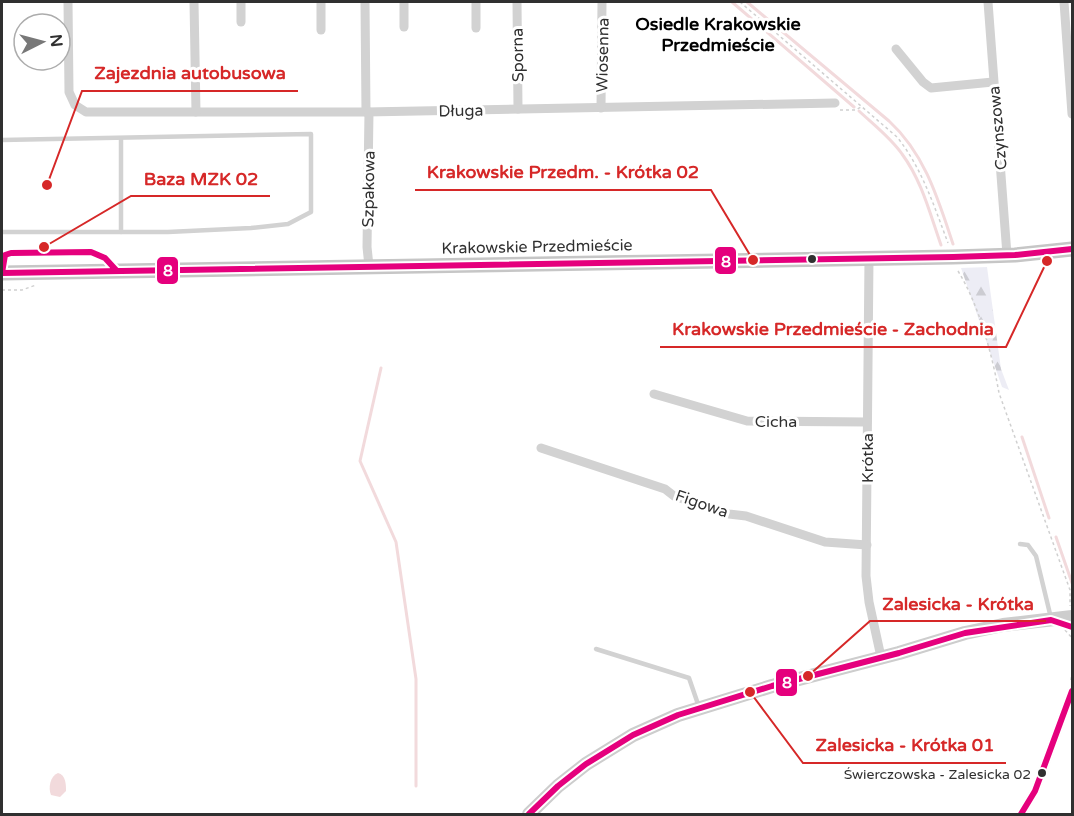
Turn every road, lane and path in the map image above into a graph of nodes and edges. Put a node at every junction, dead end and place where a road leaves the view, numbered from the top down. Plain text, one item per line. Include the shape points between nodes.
1 (68, 2) edge
2 (194, 2) edge
3 (241, 2) edge
4 (321, 2) edge
5 (365, 2) edge
6 (404, 2) edge
7 (476, 2) edge
8 (517, 2) edge
9 (602, 2) edge
10 (740, 2) edge
11 (988, 2) edge
12 (1064, 2) edge
13 (241, 22) dead end
14 (404, 27) dead end
15 (476, 28) dead end
16 (321, 30) dead end
17 (896, 49) dead end
18 (993, 82) junction
19 (835, 103) dead end
20 (601, 108) junction
21 (518, 109) junction
22 (196, 112) junction
23 (368, 112) junction
24 (1072, 114) edge
25 (121, 139) junction
26 (2, 140) edge
27 (2, 232) edge
28 (121, 232) junction
29 (950, 248) dead end
30 (1072, 249) edge
31 (1007, 255) junction
32 (869, 258) junction
33 (369, 266) junction
34 (958, 271) dead end
35 (2, 273) edge
36 (654, 394) dead end
37 (867, 422) junction
38 (541, 448) dead end
39 (1020, 544) dead end
40 (867, 545) junction
41 (1071, 614) edge
42 (1062, 625) edge
43 (1072, 638) edge
44 (596, 649) dead end
45 (881, 657) junction
46 (1072, 691) edge
47 (699, 707) junction
48 (529, 814) edge
49 (1021, 814) edge

1 - 22 street, Długa via 69,92 75,105 86,112
2 - 22 street
3 - 13 street
4 - 16 street
5 - 23 street, Szpakowa
6 - 14 street
7 - 15 street
8 - 21 street, Sporna
9 - 20 street, Wiosenna
10 - 29 path via 897,137 924,181
11 - 18 street, Czynszowa
12 - 24 street
17 - 18 street via 931,88
18 - 31 street, Czynszowa
19 - 20 street, Długa
20 - 21 street, Długa
21 - 23 street, Długa
22 - 23 street, Długa
23 - 33 street, Szpakowa
25 - 26 lane
25 - 28 lane
25 - 28 lane via 311,134 311,212 288,224
27 - 28 lane
30 - 31 main road, Krakowskie Przedmieście
31 - 32 main road, Krakowskie Przedmieście
32 - 33 main road, Krakowskie Przedmieście
32 - 37 street, Krótka
33 - 35 main road, Krakowskie Przedmieście
34 - 41 path via 977,313 999,393 1070,590
36 - 37 street, Cicha via 747,421
37 - 40 street, Krótka
38 - 40 street, Figowa via 729,514 830,543
39 - 42 lane via 1028,545 1036,556 1050,608
40 - 45 street, Krótka via 869,602
41 - 42 street
42 - 43 path
42 - 45 street via 1026,622 972,631
44 - 47 lane via 689,678
45 - 47 street
46 - 49 street via 1035,791
47 - 48 street via 604,752

